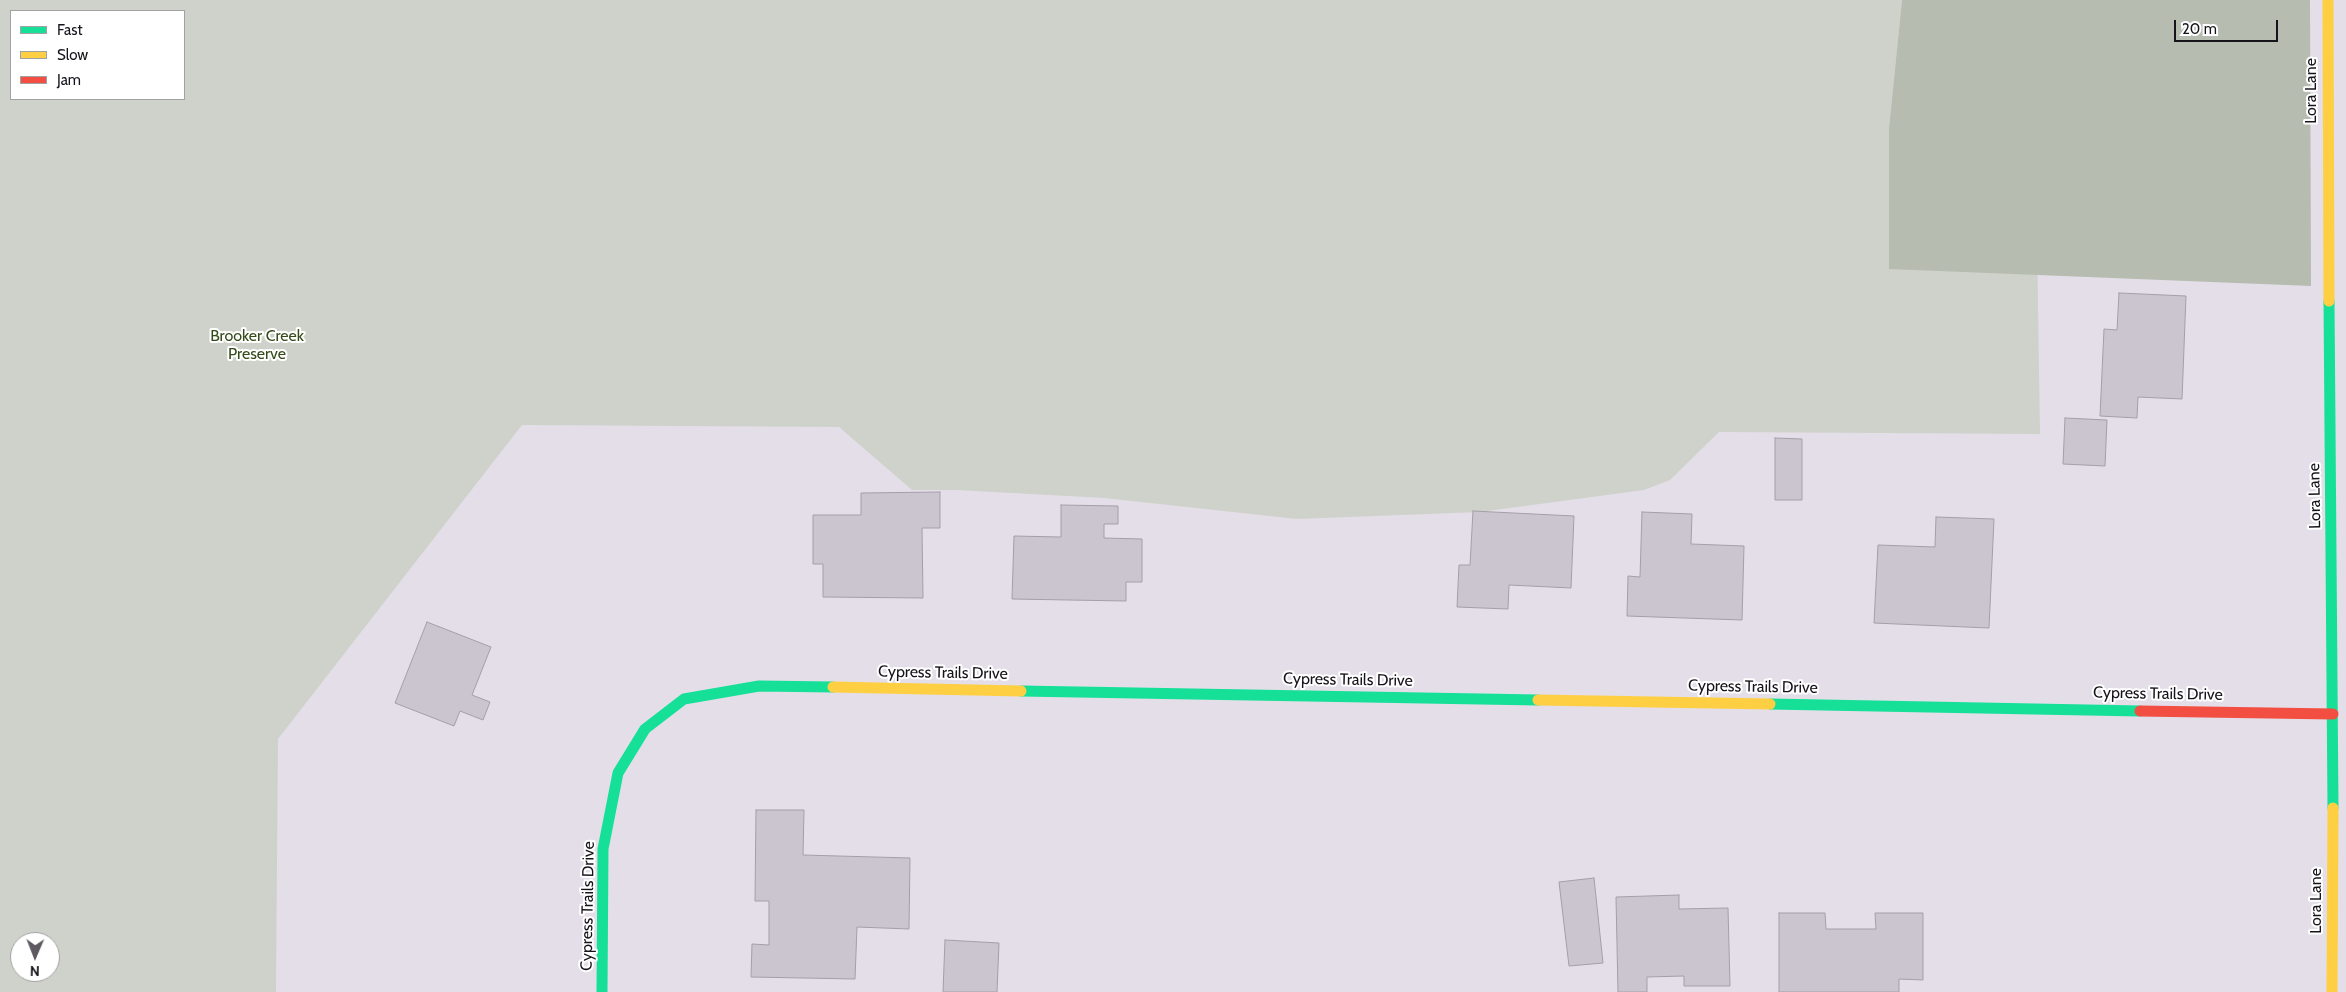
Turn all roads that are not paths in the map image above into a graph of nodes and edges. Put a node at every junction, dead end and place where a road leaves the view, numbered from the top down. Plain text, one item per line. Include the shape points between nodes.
1 (2328, 0) edge
2 (2334, 714) junction
3 (602, 992) edge
4 (2332, 992) edge

1 - 2 street, Lora Lane
2 - 3 street, Cypress Trails Drive via 759,686 684,699 645,729 618,773 603,849
2 - 4 street, Lora Lane

